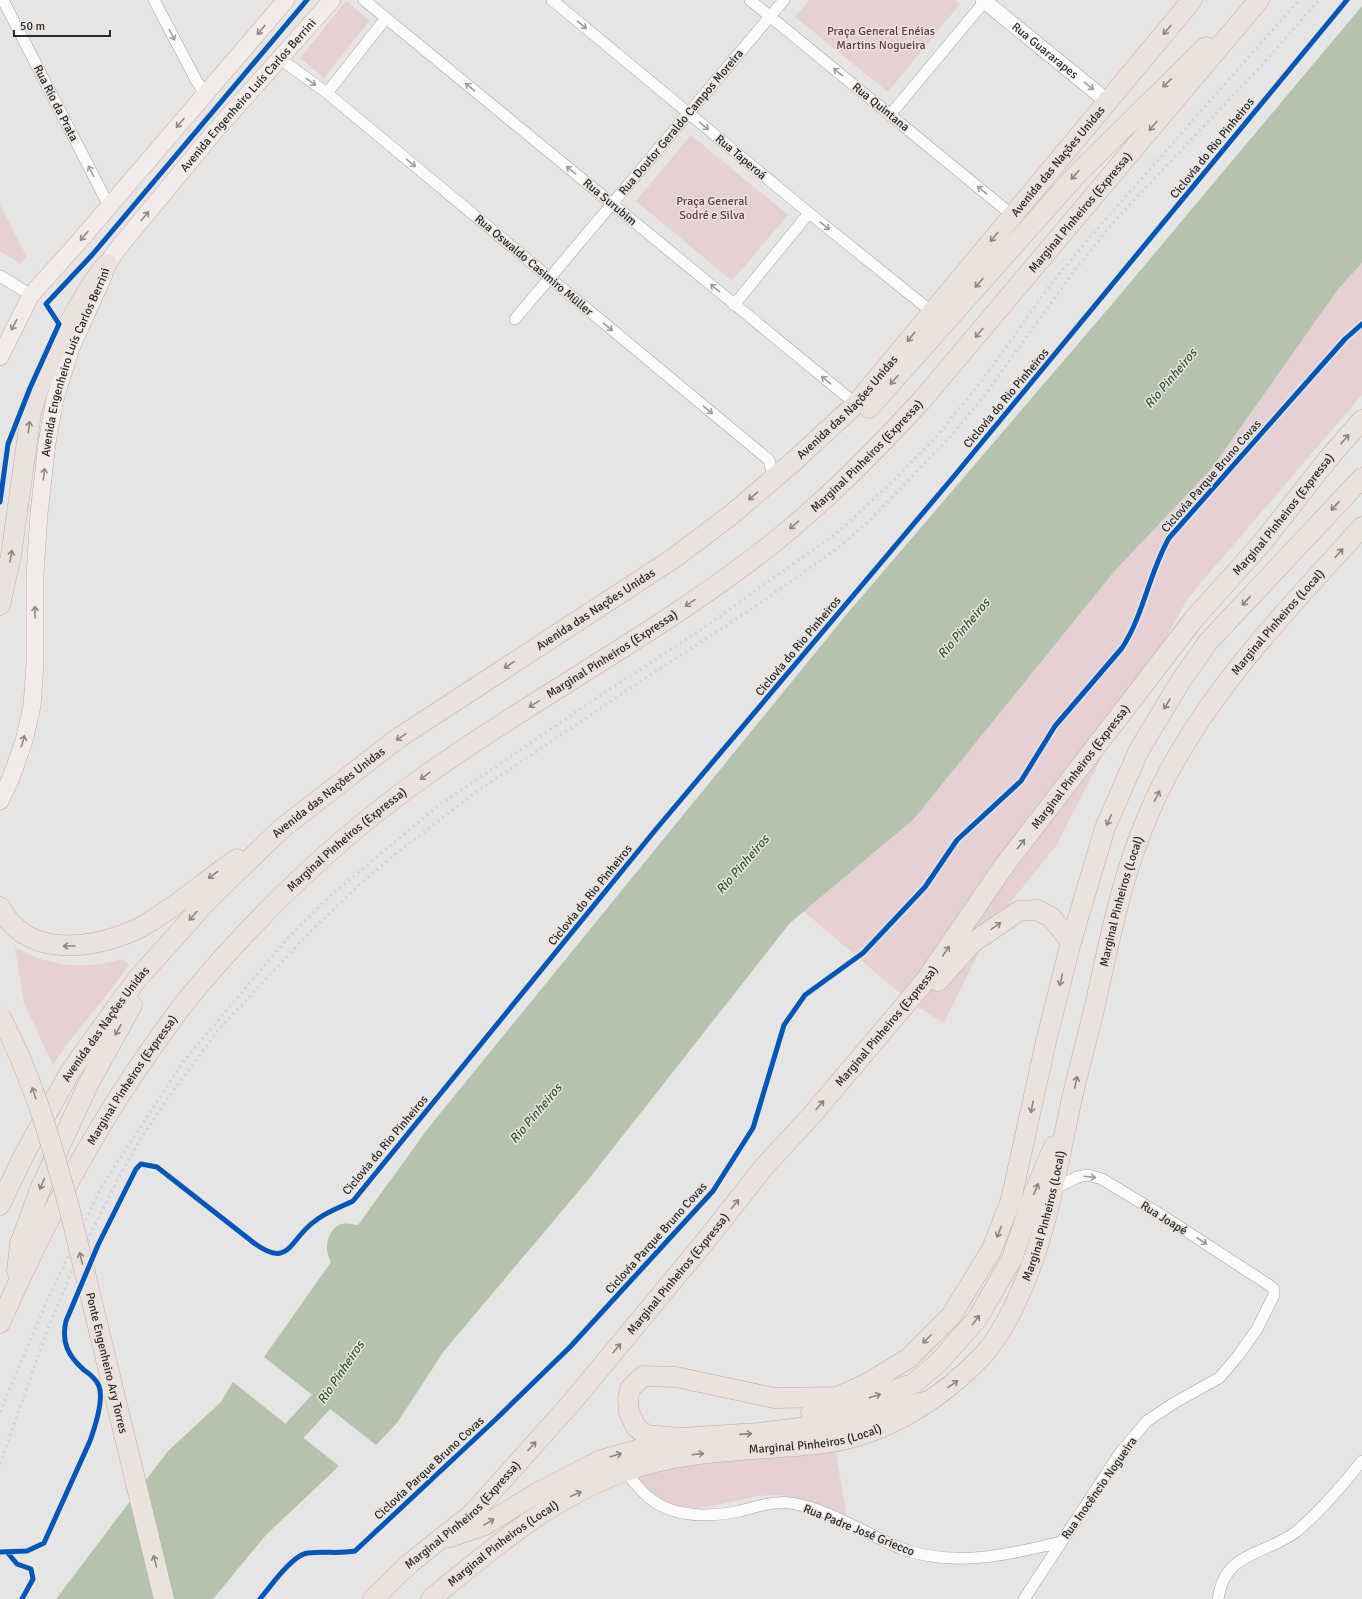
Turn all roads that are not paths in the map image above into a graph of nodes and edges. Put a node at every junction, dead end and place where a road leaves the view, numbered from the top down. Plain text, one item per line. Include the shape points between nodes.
1 (3, 0) edge
2 (154, 0) edge
3 (286, 0) edge
4 (332, 0) edge
5 (364, 0) edge
6 (552, 0) edge
7 (750, 0) edge
8 (784, 0) edge
9 (1192, 0) edge
10 (1258, 0) edge
11 (984, 1) edge
12 (770, 17) junction
13 (386, 18) junction
14 (279, 58) junction
15 (326, 93) junction
16 (205, 94) junction
17 (1107, 101) junction
18 (688, 113) junction
19 (890, 115) junction
20 (612, 203) junction
21 (109, 206) junction
22 (809, 213) junction
23 (1012, 215) junction
24 (107, 264) junction
25 (0, 276) edge
26 (550, 278) junction
27 (30, 295) junction
28 (734, 305) junction
29 (932, 312) junction
30 (515, 319) dead end
31 (0, 357) edge
32 (856, 404) junction
33 (1362, 420) edge
34 (793, 462) junction
35 (1362, 478) edge
36 (770, 482) junction
37 (1362, 527) edge
38 (2, 599) edge
39 (5, 780) edge
40 (0, 801) edge
41 (280, 830) junction
42 (0, 907) edge
43 (1071, 942) junction
44 (165, 948) junction
45 (0, 1016) edge
46 (894, 1018) junction
47 (1071, 1104) junction
48 (1054, 1189) junction
49 (0, 1205) edge
50 (1269, 1286) joint
51 (15, 1290) junction
52 (0, 1324) edge
53 (837, 1397) junction
54 (929, 1401) junction
55 (679, 1438) junction
56 (1362, 1461) edge
57 (625, 1471) junction
58 (439, 1540) junction
59 (1061, 1542) junction
60 (164, 1599) edge
61 (373, 1599) edge
62 (431, 1599) edge
63 (1024, 1599) edge
64 (1218, 1599) edge

21 -> 1 street, Rua Rio da Prata
2 -> 16 street
3 -> 16 main road
4 - 14 main road, Avenida Engenheiro Luís Carlos Berrini
5 - 13 street, Rua Surubim
6 -> 18 street, Rua Taperoá
7 - 12 street, Rua Quintana
8 - 12 street, Rua Doutor Geraldo Campos Moreira
9 -> 17 highway, Avenida das Nações Unidas
10 -> 34 highway via 1199,53 1078,173 867,411
10 -> 51 highway, Marginal Pinheiros (Expressa) via 922,400 869,457 816,507 763,551 676,613 427,774 342,840 290,886 185,1002 126,1085 76,1168
11 -> 17 street, Rua Guararapes
11 - 19 street
12 - 18 street, Rua Doutor Geraldo Campos Moreira
19 -> 12 street, Rua Quintana
13 - 15 street
20 -> 13 street, Rua Surubim
14 -> 15 street, Rua Oswaldo Casimiro Müller
24 -> 14 main road, Avenida Engenheiro Luís Carlos Berrini via 215,131
15 -> 26 street, Rua Oswaldo Casimiro Müller
16 -> 21 main road
17 - 23 highway, Avenida das Nações Unidas
18 - 20 street, Rua Doutor Geraldo Campos Moreira
18 -> 22 street, Rua Taperoá
23 -> 19 street, Rua Quintana
20 - 26 street, Rua Doutor Geraldo Campos Moreira
28 -> 20 street, Rua Surubim
21 -> 27 main road
22 - 28 street
22 -> 29 street, Rua Taperoá
23 -> 29 highway, Avenida das Nações Unidas
38 -> 24 highway via 36,392 56,346 98,274
39 -> 24 main road, Avenida Engenheiro Luís Carlos Berrini via 24,740 32,706 36,664 39,513 55,399 71,348
25 - 27 street
26 - 30 street, Rua Doutor Geraldo Campos Moreira
26 -> 36 street, Rua Oswaldo Casimiro Müller via 769,460 772,471
27 -> 31 main road
32 -> 28 street, Rua Surubim
29 -> 32 highway, Avenida das Nações Unidas
32 - 34 highway, Avenida das Nações Unidas
46 -> 33 highway, Marginal Pinheiros (Expressa) via 925,982 1004,866 1172,647 1262,543
34 - 36 highway, Avenida das Nações Unidas
35 -> 43 highway via 1208,642 1180,682 1139,750 1105,828
36 -> 41 highway, Avenida das Nações Unidas via 674,558 397,739
47 -> 37 highway, Marginal Pinheiros (Local) via 1111,932 1148,813 1192,732 1231,677
39 - 40 main road, Avenida Engenheiro Luís Carlos Berrini
41 -> 42 highway via 215,873 167,911 136,930 107,940 80,946 39,942 20,931
41 -> 44 highway, Avenida das Nações Unidas via 207,901
46 -> 43 highway via 940,979 972,943 1019,911 1037,910 1051,916
43 -> 53 highway via 1046,1037 1011,1200 992,1249 951,1316 909,1358 868,1383
44 - 49 highway, Avenida das Nações Unidas via 139,977 70,1072 25,1153
44 -> 51 highway via 102,1058 41,1187 20,1244
60 -> 45 highway, Ponte Engenheiro Ary Torres, bridge via 56,1159 27,1074
58 -> 46 highway, Marginal Pinheiros (Expressa) via 473,1513 573,1400 763,1168
47 - 48 highway, Marginal Pinheiros (Local)
53 -> 47 highway via 811,1412 834,1409 913,1384 938,1363 978,1319 1012,1260 1034,1193
48 -> 50 street, Rua Joapé via 1077,1177 1088,1175 1102,1179
54 -> 48 highway, Marginal Pinheiros (Local) via 959,1380 989,1349 1008,1319 1026,1282
50 - 59 street, Rua Inocêncio Nogueira via 1274,1289 1274,1295 1257,1329 1238,1356 1219,1378 1147,1421 1120,1453
51 - 52 highway, Marginal Pinheiros (Expressa)
53 - 55 highway via 774,1398 676,1377 643,1376 630,1389 628,1399 629,1412 636,1427 646,1435
55 -> 54 highway via 759,1433 823,1425
57 -> 54 highway, Marginal Pinheiros (Local) via 680,1456 829,1442 873,1430 916,1410
58 -> 55 highway via 485,1525 536,1493 601,1460
56 - 64 street via 1344,1484 1296,1532 1239,1560 1223,1578
57 - 59 street, Rua Padre José Griecco via 652,1500 664,1508 684,1514 707,1515 790,1503 815,1510 899,1548 929,1557 954,1560 995,1556
62 -> 57 highway, Marginal Pinheiros (Local) via 515,1531 558,1503
58 - 61 highway, Marginal Pinheiros (Expressa) via 409,1564
59 - 63 street, Rua Inocêncio Nogueira

